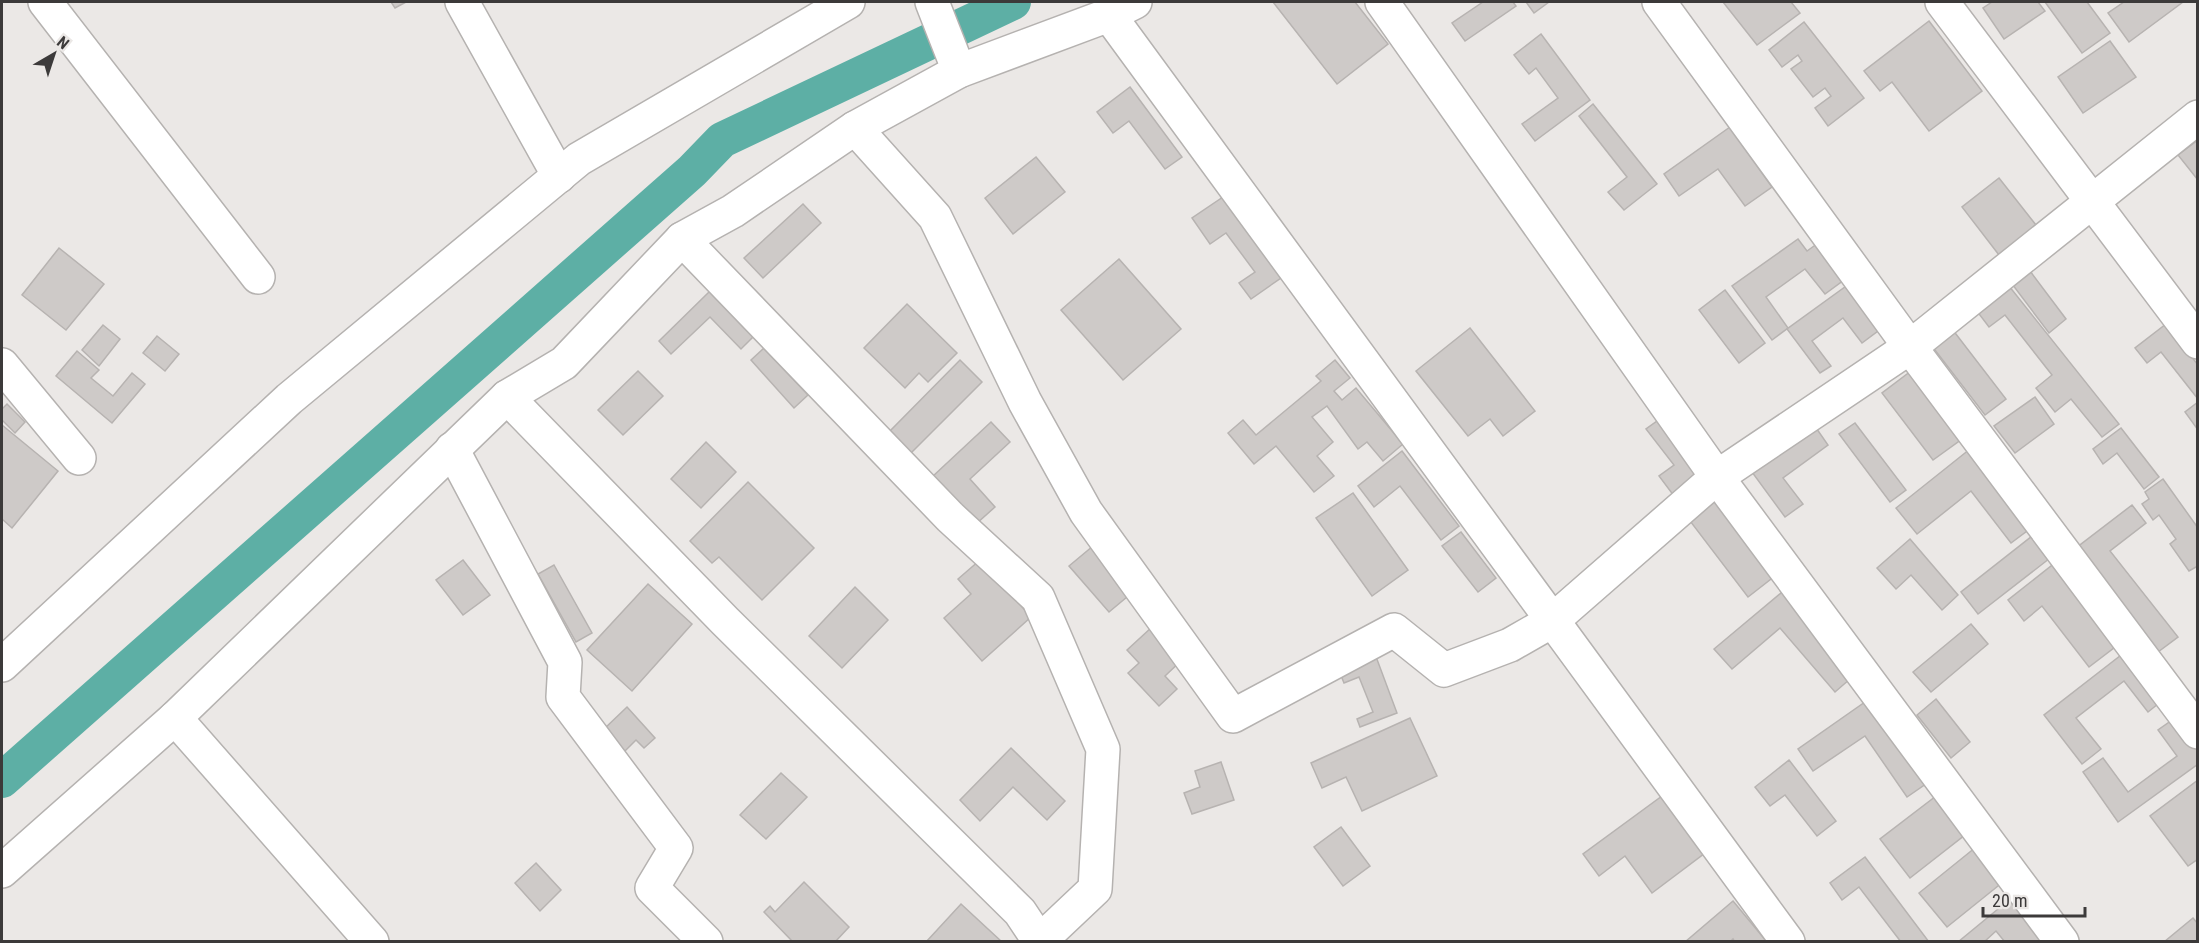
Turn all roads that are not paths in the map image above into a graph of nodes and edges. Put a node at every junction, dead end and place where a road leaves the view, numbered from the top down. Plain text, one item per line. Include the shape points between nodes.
1 (45, 2) edge
2 (462, 2) edge
3 (848, 2) edge
4 (932, 2) edge
5 (1382, 2) edge
6 (1659, 2) edge
7 (1942, 2) edge
8 (1122, 8) edge
9 (959, 71) junction
10 (2198, 117) edge
11 (855, 128) junction
12 (559, 176) junction
13 (2092, 202) junction
14 (682, 239) junction
15 (258, 277) dead end
16 (2198, 342) edge
17 (1911, 347) junction
18 (2, 365) edge
19 (507, 397) junction
20 (452, 449) junction
21 (79, 458) dead end
22 (1718, 477) junction
23 (1552, 621) junction
24 (2, 664) edge
25 (174, 718) junction
26 (2198, 732) edge
27 (2, 871) edge
28 (1041, 941) edge
29 (372, 942) edge
30 (706, 942) edge
31 (1788, 942) edge
32 (2062, 942) edge

1 - 15 street
2 - 12 street
3 - 12 street via 579,159
4 - 9 street
5 - 22 street
6 - 17 street
7 - 13 street
8 - 9 street
8 - 23 street
9 - 11 street
10 - 13 street
11 - 14 street via 733,210
11 - 23 street via 935,217 1025,402 1086,512 1233,716 1394,630 1444,670 1510,645
12 - 24 street via 289,399
13 - 16 street
13 - 17 street
14 - 19 street via 564,363
14 - 28 street via 950,517 1038,598 1103,749 1095,889
17 - 22 street
17 - 26 street
18 - 21 street
19 - 20 street
19 - 28 street via 725,621 1020,912
20 - 25 street
20 - 30 street via 565,662 563,697 676,848 652,888
22 - 23 street
22 - 32 street
23 - 31 street
25 - 27 street
25 - 29 street

